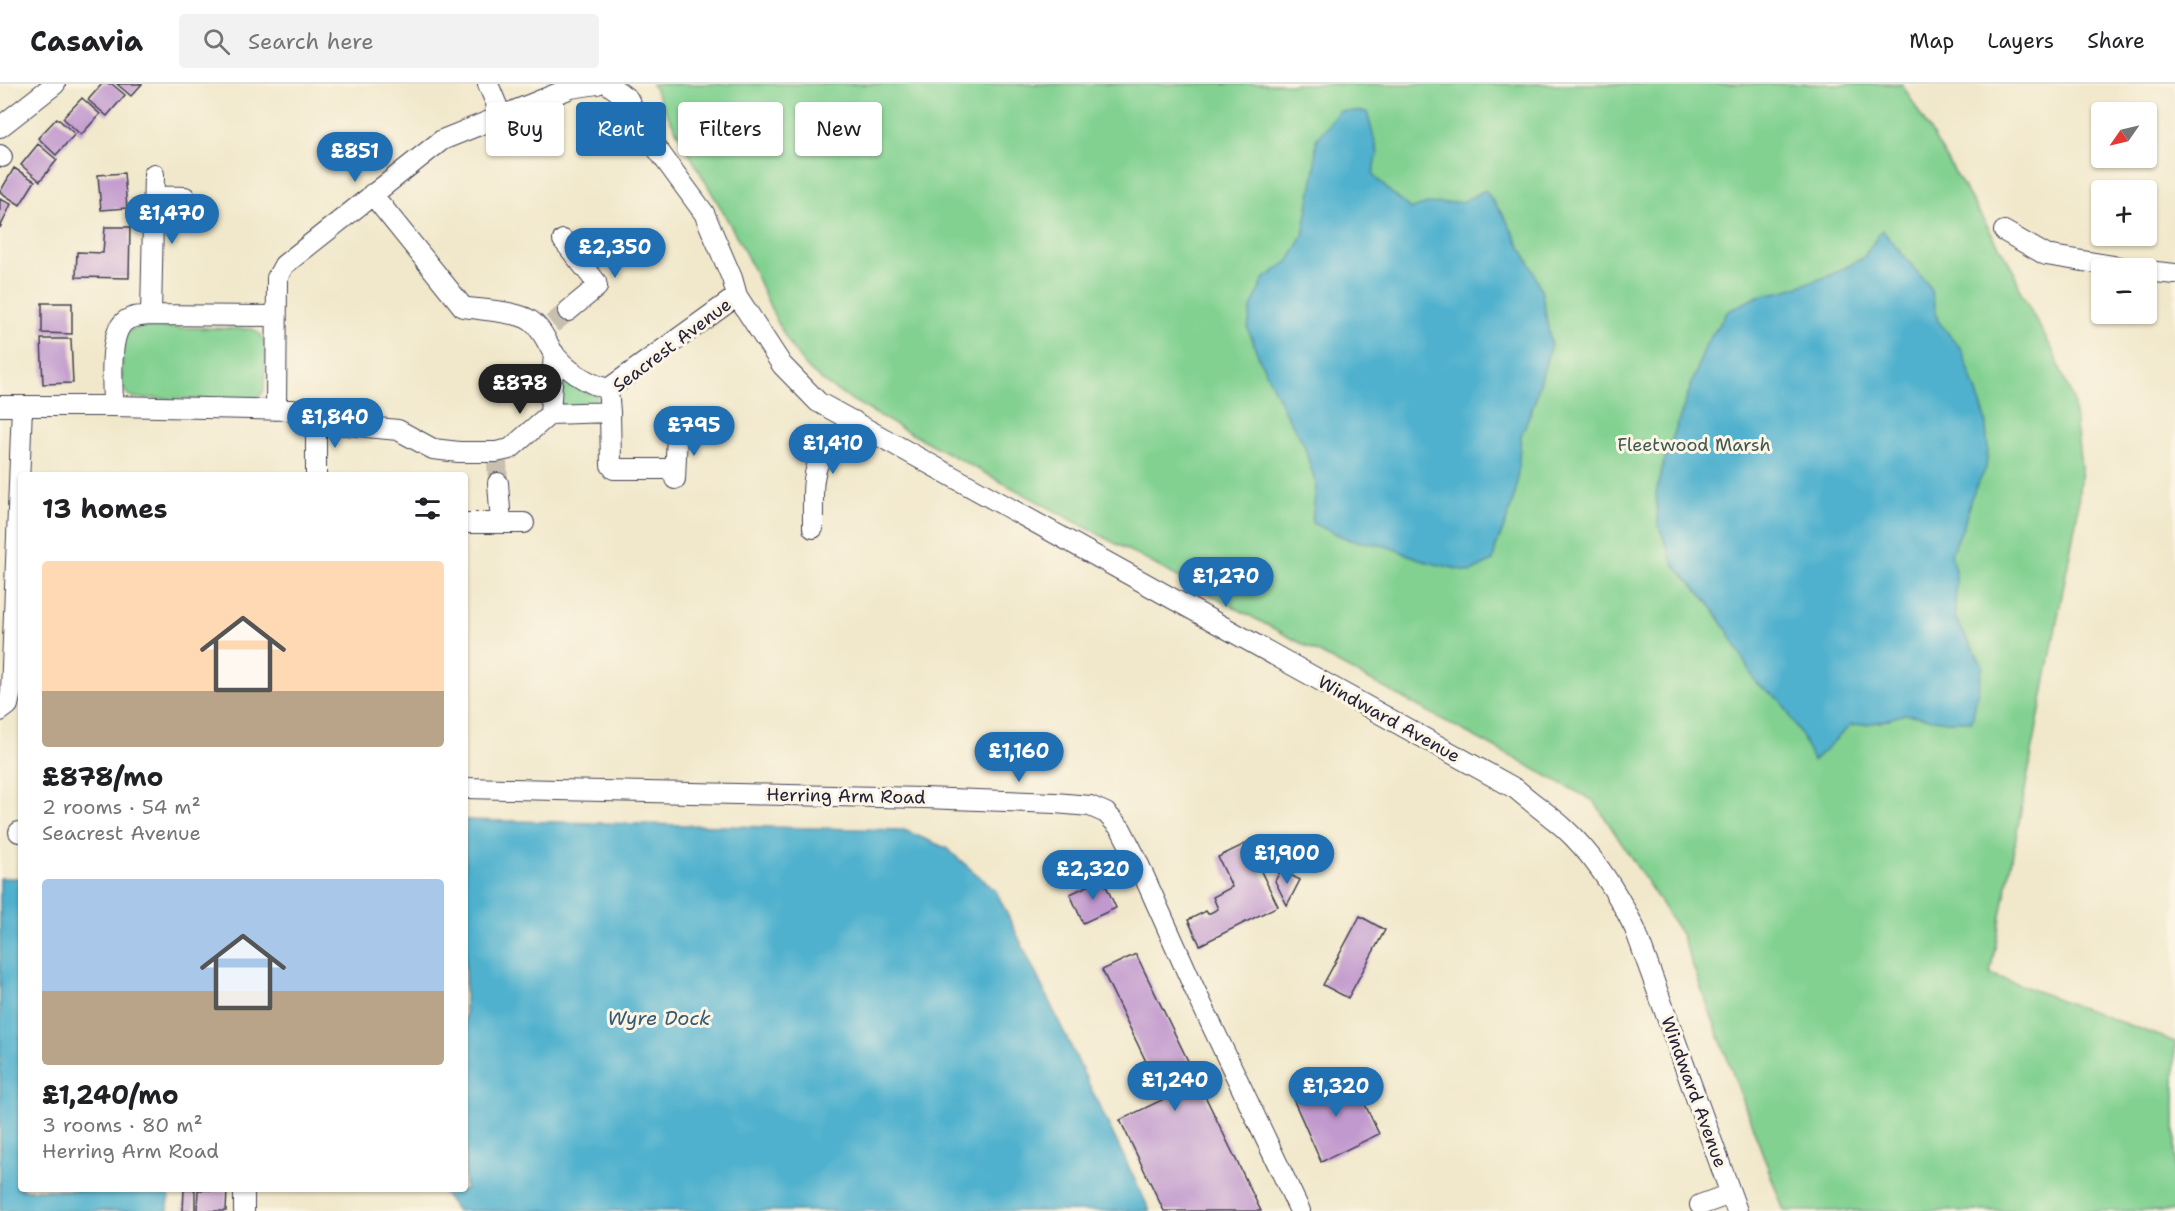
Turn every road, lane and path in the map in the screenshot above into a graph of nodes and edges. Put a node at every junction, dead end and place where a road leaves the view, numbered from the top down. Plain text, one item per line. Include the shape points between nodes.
1 (55, 84) edge
2 (488, 84) edge
3 (597, 84) edge
4 (608, 84) edge
5 (496, 102) edge
6 (535, 102) edge
7 (486, 121) edge
8 (0, 127) edge
9 (154, 174) dead end
10 (372, 194) junction
11 (154, 196) junction
12 (185, 197) dead end
13 (2004, 231) dead end
14 (563, 240) dead end
15 (2091, 262) edge
16 (2157, 272) edge
17 (2175, 274) edge
18 (737, 296) junction
19 (568, 311) tunnel mouth
20 (151, 315) junction
21 (275, 316) junction
22 (554, 354) junction
23 (608, 389) junction
24 (0, 406) edge
25 (22, 406) junction
26 (113, 406) junction
27 (276, 410) junction
28 (610, 412) junction
29 (550, 414) junction
30 (854, 421) junction
31 (316, 422) junction
32 (676, 434) dead end
33 (21, 472) edge
34 (316, 472) edge
35 (498, 483) tunnel mouth
36 (468, 523) edge
37 (501, 523) junction
38 (524, 523) dead end
39 (813, 528) dead end
40 (18, 590) edge
41 (0, 711) edge
42 (468, 788) edge
43 (244, 1192) edge
44 (1734, 1202) edge
45 (1700, 1205) dead end
46 (244, 1211) edge
47 (1300, 1211) edge

1 - 8 street
2 - 5 street
3 - 6 street via 571,88
4 - 18 street, Windward Avenue via 628,99 644,131 704,213
7 - 10 street via 442,140
9 - 11 street
10 - 21 street via 284,265 277,278
10 - 22 street via 463,307 530,319 547,328
11 - 12 street
11 - 20 street
13 - 15 street via 2046,255
14 - 19 street via 597,286
16 - 17 street
18 - 23 street, Seacrest Avenue
18 - 30 street, Windward Avenue via 782,365 818,402
20 - 21 street
20 - 26 street via 135,316 118,328 114,341
21 - 27 street
22 - 23 street via 579,376
22 - 29 street
23 - 28 street, Seacrest Avenue
24 - 25 street
25 - 26 street
25 - 33 street
26 - 27 street
27 - 31 street via 300,412
28 - 29 street, Seacrest Avenue
28 - 32 street via 614,469 675,474
29 - 31 street via 497,457 433,448 398,430
30 - 39 street via 830,444 816,466
30 - 44 street, Windward Avenue via 1516,789 1564,828 1604,874 1635,929
31 - 34 street
35 - 37 street
36 - 37 street
37 - 38 street
40 - 41 street via 10,700
42 - 47 street, Herring Arm Road via 1055,802 1090,806 1106,813 1121,829 1135,856
43 - 46 street
44 - 45 street, Windward Avenue

